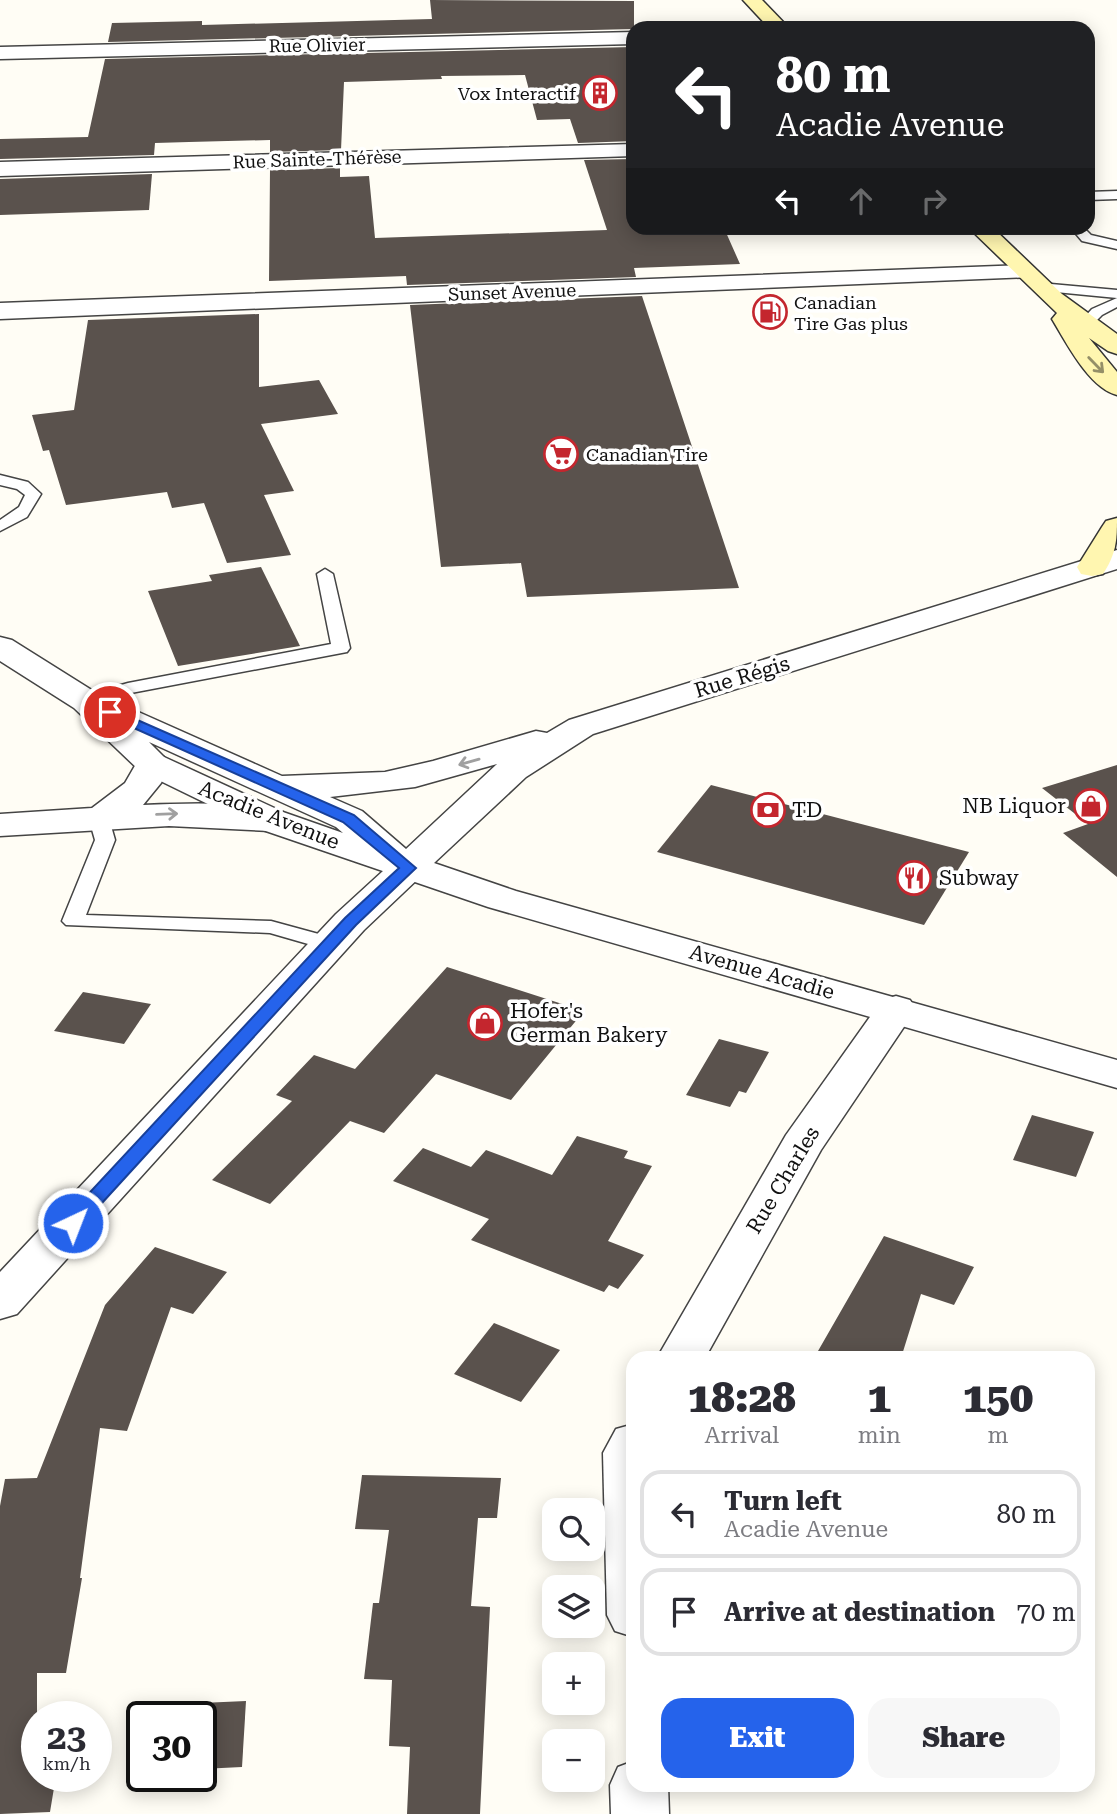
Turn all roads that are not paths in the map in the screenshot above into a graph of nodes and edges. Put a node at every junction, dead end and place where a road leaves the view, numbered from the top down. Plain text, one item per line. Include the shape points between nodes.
1 (752, 0) edge
2 (773, 21) edge
3 (626, 38) edge
4 (0, 53) edge
5 (626, 150) edge
6 (0, 169) edge
7 (1117, 195) edge
8 (1095, 196) edge
9 (987, 235) edge
10 (1084, 235) edge
11 (1117, 245) edge
12 (1039, 286) junction
13 (1117, 294) edge
14 (1117, 302) edge
15 (0, 312) edge
16 (1086, 323) junction
17 (1117, 346) edge
18 (1117, 387) edge
19 (0, 480) edge
20 (0, 526) edge
21 (1117, 527) edge
22 (1109, 563) edge
23 (325, 574) dead end
24 (0, 647) edge
25 (86, 701) junction
26 (581, 727) junction
27 (152, 764) junction
28 (264, 780) junction
29 (99, 819) junction
30 (270, 820) junction
31 (0, 825) edge
32 (408, 868) junction
33 (329, 944) junction
34 (896, 1009) junction
35 (1117, 1074) edge
36 (0, 1302) edge
37 (685, 1351) edge
38 (639, 1792) edge
39 (640, 1814) edge

1 - 2 main road
3 - 4 street, Rue Olivier
5 - 6 street, Rue Sainte-Thérèse
7 - 8 lane
9 - 12 main road
10 - 11 lane
12 - 13 lane
12 - 15 street, Sunset Avenue
12 - 16 main road
12 -> 18 main road via 1088,357
14 - 16 lane
16 - 17 main road
19 - 20 lane via 22,485 33,494 30,506
21 - 22 main road
22 - 26 street, Rue Régis
23 - 25 lane via 341,648 128,688
24 - 25 street, Acadie Avenue
25 - 27 street, Acadie Avenue
25 - 28 street, Acadie Avenue
26 -> 28 street via 394,782 325,788
26 - 32 street, Rue Régis via 513,769
27 - 29 street via 148,779 132,797
27 - 30 street, Acadie Avenue
28 - 32 street, Acadie Avenue via 349,818
29 -> 30 street via 219,813
29 - 31 street
29 - 33 lane via 105,840 73,921 271,926
30 - 32 street, Acadie Avenue
32 - 33 street, Rue Régis
32 - 34 street, Avenue Acadie via 516,903
33 - 36 street, Rue Régis
34 - 35 street, Avenue Acadie
34 - 37 street, Rue Charles via 802,1145
38 - 39 street

